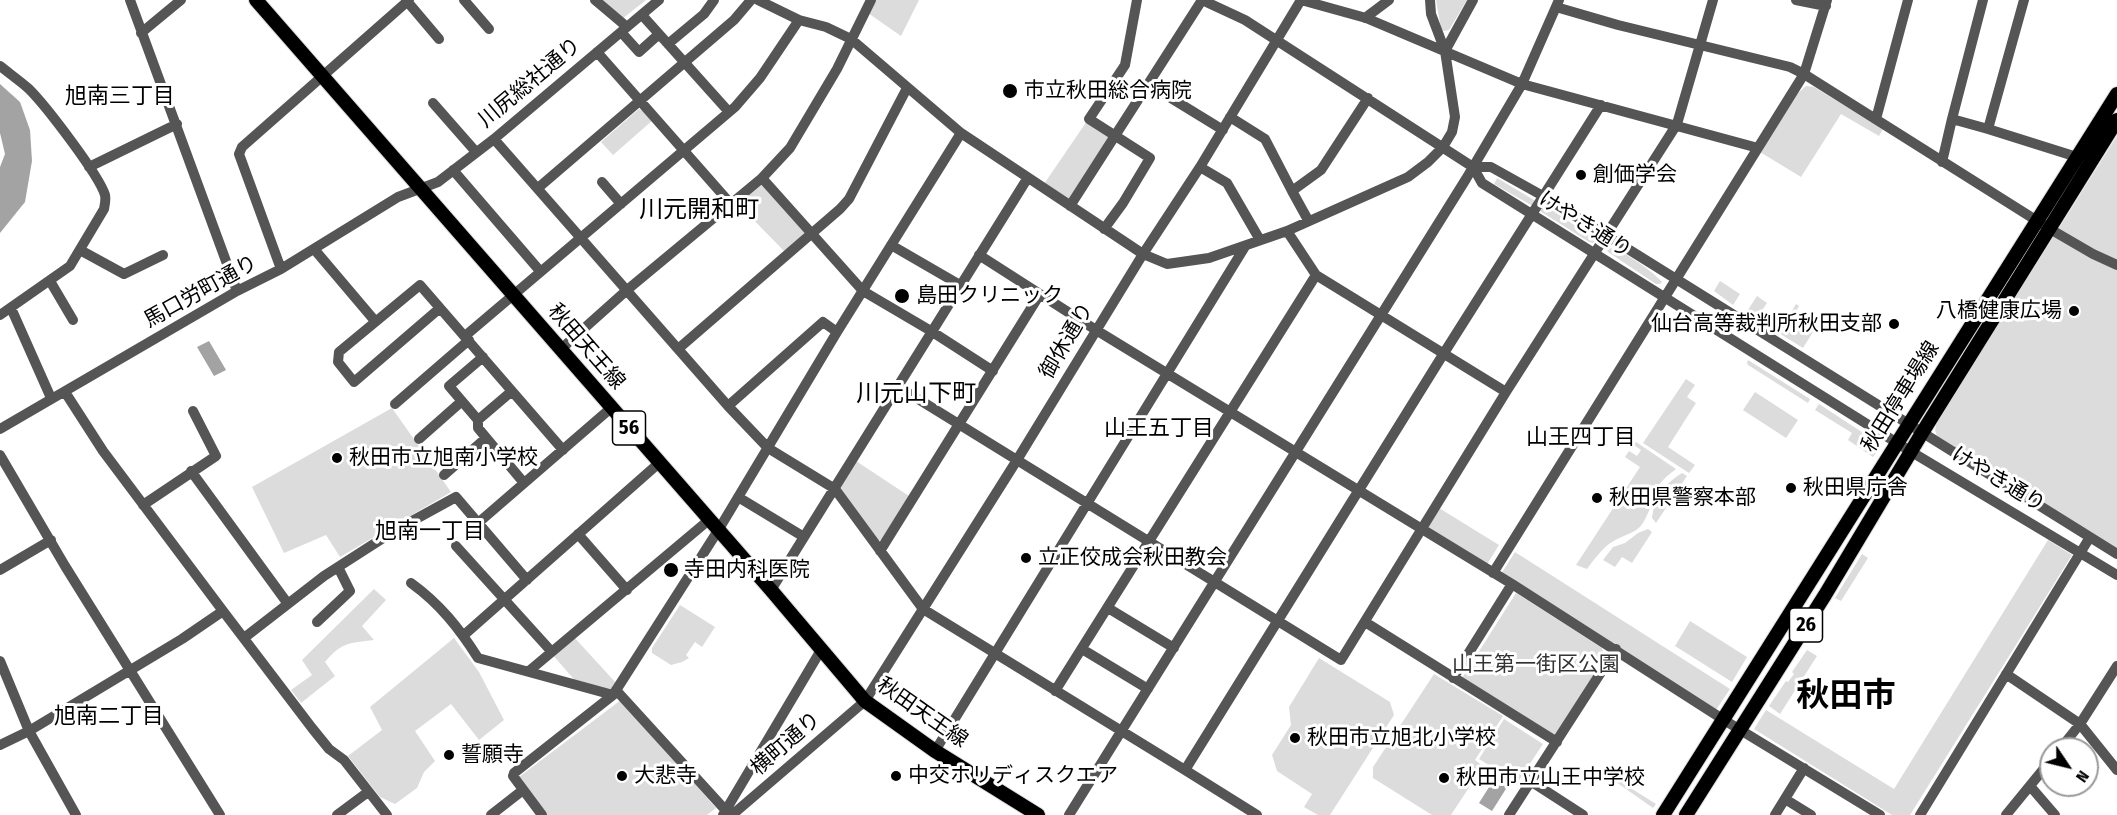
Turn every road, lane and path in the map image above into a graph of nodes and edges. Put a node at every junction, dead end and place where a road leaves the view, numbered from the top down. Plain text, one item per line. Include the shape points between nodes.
1 (130, 0) edge
2 (181, 0) edge
3 (256, 0) edge
4 (407, 0) edge
5 (464, 0) edge
6 (596, 0) edge
7 (659, 0) edge
8 (714, 0) edge
9 (751, 0) edge
10 (758, 0) edge
11 (871, 0) edge
12 (1137, 0) edge
13 (1202, 0) edge
14 (1301, 0) edge
15 (1389, 0) edge
16 (1430, 0) edge
17 (1473, 0) edge
18 (1713, 0) edge
19 (1796, 0) edge
20 (1908, 0) edge
21 (1983, 0) edge
22 (2024, 0) edge
23 (1558, 3) edge
24 (1826, 3) edge
25 (642, 15) junction
26 (1365, 18) junction
27 (799, 20) junction
28 (489, 29) dead end
29 (624, 30) junction
30 (141, 33) junction
31 (659, 34) junction
32 (439, 39) dead end
33 (851, 39) junction
34 (1277, 40) junction
35 (668, 44) junction
36 (1701, 46) junction
37 (1445, 51) junction
38 (597, 52) junction
39 (684, 63) junction
40 (0, 66) edge
41 (1804, 74) junction
42 (322, 76) junction
43 (1148, 84) junction
44 (1521, 84) junction
45 (907, 88) junction
46 (2117, 94) edge
47 (1368, 98) junction
48 (640, 100) junction
49 (433, 103) dead end
50 (1600, 105) junction
51 (729, 112) junction
52 (1230, 117) junction
53 (1876, 119) junction
54 (1952, 119) junction
55 (2117, 120) edge
56 (177, 124) junction
57 (1677, 124) junction
58 (1223, 129) junction
59 (1988, 129) junction
60 (961, 133) junction
61 (1115, 135) junction
62 (494, 139) junction
63 (1443, 147) junction
64 (1758, 148) junction
65 (684, 150) junction
66 (476, 152) junction
67 (2077, 157) junction
68 (1942, 162) junction
69 (89, 167) junction
70 (1200, 167) junction
71 (1473, 167) junction
72 (453, 170) junction
73 (762, 178) junction
74 (1027, 179) junction
75 (602, 182) dead end
76 (420, 187) junction
77 (538, 188) junction
78 (1292, 191) junction
79 (1543, 196) junction
80 (730, 203) junction
81 (621, 204) junction
82 (1070, 206) junction
83 (1531, 214) junction
84 (1308, 220) junction
85 (2037, 221) junction
86 (1104, 229) junction
87 (2050, 229) junction
88 (1287, 231) junction
89 (812, 233) junction
90 (1605, 235) junction
91 (582, 237) junction
92 (1260, 240) junction
93 (891, 245) junction
94 (1246, 245) junction
95 (314, 249) junction
96 (80, 250) junction
97 (1143, 254) junction
98 (1593, 254) junction
99 (163, 255) dead end
100 (980, 255) junction
101 (2117, 265) edge
102 (281, 269) junction
103 (540, 271) junction
104 (1317, 276) junction
105 (1676, 280) junction
106 (50, 281) junction
107 (960, 285) junction
108 (627, 290) junction
109 (237, 291) junction
110 (863, 291) junction
111 (1040, 294) junction
112 (512, 295) junction
113 (1663, 298) junction
114 (11, 308) junction
115 (440, 308) junction
116 (0, 315) edge
117 (1381, 315) junction
118 (73, 320) dead end
119 (375, 321) junction
120 (1096, 330) junction
121 (931, 331) junction
122 (837, 332) junction
123 (467, 338) junction
124 (561, 349) junction
125 (678, 349) junction
126 (1444, 353) junction
127 (483, 357) junction
128 (993, 370) junction
129 (1167, 371) junction
130 (897, 386) junction
131 (512, 391) junction
132 (65, 392) junction
133 (1506, 392) junction
134 (51, 398) junction
135 (462, 401) junction
136 (394, 404) dead end
137 (728, 406) junction
138 (611, 408) junction
139 (1230, 410) junction
140 (193, 411) dead end
141 (478, 420) junction
142 (1909, 424) junction
143 (959, 426) junction
144 (0, 429) edge
145 (1922, 433) junction
146 (486, 438) junction
147 (419, 439) dead end
148 (1897, 443) junction
149 (768, 448) junction
150 (563, 450) junction
151 (1296, 451) junction
152 (1911, 451) junction
153 (0, 455) edge
154 (1017, 460) junction
155 (659, 463) junction
156 (191, 471) junction
157 (444, 475) dead end
158 (524, 483) junction
159 (835, 489) junction
160 (1358, 490) junction
161 (738, 497) junction
162 (1087, 504) junction
163 (143, 505) junction
164 (478, 523) junction
165 (714, 524) junction
166 (1422, 529) junction
167 (578, 534) junction
168 (804, 537) junction
169 (2090, 537) junction
170 (51, 540) junction
171 (1148, 543) junction
172 (456, 546) dead end
173 (880, 551) junction
174 (2081, 552) junction
175 (2117, 554) edge
176 (338, 567) junction
177 (0, 570) edge
178 (1493, 573) junction
179 (2117, 575) edge
180 (527, 580) junction
181 (411, 583) dead end
182 (1214, 583) junction
183 (1512, 584) junction
184 (627, 590) junction
185 (771, 590) junction
186 (505, 599) junction
187 (288, 604) junction
188 (1108, 608) junction
189 (923, 609) junction
190 (223, 611) junction
191 (317, 622) dead end
192 (1276, 622) junction
193 (1365, 622) junction
194 (464, 635) junction
195 (244, 638) junction
196 (1174, 648) junction
197 (1082, 649) junction
198 (1616, 649) junction
199 (821, 650) junction
200 (551, 651) junction
201 (995, 652) junction
202 (0, 661) edge
203 (2117, 666) edge
204 (129, 670) junction
205 (529, 671) junction
206 (2006, 674) junction
207 (1453, 678) junction
208 (1148, 689) junction
209 (1055, 691) junction
210 (615, 693) junction
211 (865, 701) junction
212 (1724, 720) junction
213 (2080, 724) junction
214 (1740, 729) junction
215 (29, 731) junction
216 (1122, 732) junction
217 (2070, 737) edge
218 (1557, 742) junction
219 (0, 745) edge
220 (935, 751) junction
221 (1804, 768) junction
222 (1185, 770) junction
223 (2117, 770) edge
224 (2039, 775) edge
225 (1532, 782) junction
226 (2030, 786) junction
227 (523, 790) junction
228 (368, 792) junction
229 (1785, 799) junction
230 (1873, 813) edge
231 (728, 814) edge
232 (1254, 814) edge
233 (76, 815) edge
234 (220, 815) edge
235 (337, 815) edge
236 (387, 815) edge
237 (491, 815) edge
238 (542, 815) edge
239 (1038, 815) edge
240 (1069, 815) edge
241 (1509, 815) edge
242 (1583, 815) edge
243 (1663, 815) edge
244 (1686, 815) edge
245 (1775, 815) edge
246 (1811, 815) edge
247 (1920, 815) edge
248 (2006, 815) edge
249 (2055, 815) edge

1 - 30 street
2 - 30 street
3 - 42 main road, 秋田天王線 / 56
4 - 32 street
4 - 42 street
5 - 28 street
6 - 29 street
7 - 25 street, 川尻総社通り
8 - 35 street via 704,14
9 - 39 street
10 - 27 street
11 - 33 street
12 - 61 street via 1125,65 1089,119
13 - 34 street
13 - 43 street
14 - 26 street
14 - 34 street, 御休通り
15 - 26 street
16 - 37 street
17 - 37 street
18 - 36 street
19 - 24 street
20 - 53 street
21 - 54 street
22 - 59 street
23 - 36 street
23 - 44 street
24 - 41 street
25 - 29 street, 川尻総社通り
25 - 31 street
26 - 37 street
27 - 33 street
27 - 51 street via 760,78
29 - 31 street via 639,52
29 - 38 street, 川尻総社通り
30 - 56 street
31 - 35 street
33 - 45 street
33 - 73 street via 809,120
34 - 47 street
34 - 52 street, 御休通り
35 - 39 street
36 - 41 street via 1790,67
36 - 57 street
37 - 44 street
37 - 63 street via 1455,117
38 - 48 street
38 - 62 street, 川尻総社通り
39 - 48 street
39 - 51 street
40 - 69 street via 20,80 41,103
41 - 53 street
41 - 64 street
42 - 76 main road, 秋田天王線 / 56
42 - 102 street via 242,147 239,154
43 - 58 street
43 - 61 street
44 - 50 street
44 - 71 street
45 - 60 street
45 - 89 street via 849,199
46 - 67 main road, 秋田停車場線 / 26
47 - 63 street
47 - 78 street via 1321,170
48 - 65 street
48 - 77 street
49 - 66 street
50 - 57 street
50 - 79 street
51 - 65 street
52 - 58 street, 御休通り
52 - 78 street via 1265,140
53 - 68 street
54 - 59 street
54 - 68 street
55 - 87 main road, 秋田停車場線 / 26
56 - 69 street
56 - 109 street
57 - 64 street
57 - 90 street
58 - 70 street, 御休通り
59 - 67 street
60 - 74 street
60 - 93 street
61 - 82 street
61 - 86 street via 1150,158
62 - 66 street, 川尻総社通り
62 - 77 street
63 - 71 street
63 - 84 street via 1408,177
64 - 105 street
65 - 80 street
65 - 81 street
66 - 72 street, 川尻総社通り
67 - 85 main road, 秋田停車場線 / 26
68 - 85 street
69 - 96 street via 104,191 106,202
70 - 92 street via 1227,183
70 - 97 street, 御休通り
71 - 79 street, けやき通り via 1491,167
71 - 83 street, けやき通り via 1482,183
71 - 117 street
72 - 76 street, 川尻総社通り via 438,182
72 - 103 street
73 - 80 street
73 - 89 street
74 - 82 street
74 - 100 street
75 - 81 street
76 - 95 street, 馬口労町通り
76 - 112 main road, 秋田天王線 / 56
77 - 91 street
78 - 84 street
79 - 83 street
79 - 90 street, けやき通り
80 - 108 street
81 - 91 street
82 - 86 street
83 - 98 street, けやき通り
83 - 126 street
84 - 88 street
85 - 87 street
85 - 142 main road, 秋田停車場線 / 26
86 - 97 street
87 - 101 street
87 - 145 main road, 秋田停車場線 / 26
88 - 92 street
88 - 104 street
89 - 110 street
89 - 125 street
90 - 98 street
90 - 105 street, けやき通り
91 - 103 street
91 - 108 street
92 - 94 street
93 - 107 street
93 - 110 street
94 - 97 street via 1209,258 1167,264
94 - 129 street
95 - 102 street, 馬口労町通り
95 - 119 street
96 - 99 street via 124,274
96 - 106 street via 70,266
97 - 120 street, 御休通り
98 - 113 street, けやき通り
98 - 133 street
100 - 107 street
100 - 111 street
102 - 109 street, 馬口労町通り
103 - 112 street
104 - 117 street
104 - 139 street
105 - 113 street
105 - 142 street, けやき通り
106 - 114 street
106 - 118 street
107 - 121 street
108 - 124 street
108 - 125 street
109 - 132 street, 馬口労町通り
110 - 121 street
110 - 122 street
111 - 120 street
111 - 128 street
112 - 123 street
112 - 124 main road, 秋田天王線 / 56
113 - 148 street, けやき通り
113 - 178 street
114 - 116 street
114 - 134 street
115 - 119 street via 420,285
115 - 119 street via 354,382 338,362 339,352
115 - 123 street
117 - 126 street
117 - 151 street
120 - 129 street
120 - 154 street, 御休通り
121 - 128 street
121 - 130 street
122 - 137 street via 823,322
122 - 149 street
123 - 127 street
123 - 136 street
124 - 138 main road, 秋田天王線 / 56
125 - 137 street
126 - 133 street
126 - 160 street
127 - 131 street
127 - 135 street via 449,386
128 - 143 street
129 - 139 street
129 - 162 street
130 - 143 street
130 - 159 street
131 - 141 street
131 - 150 street
132 - 134 street, 馬口労町通り
132 - 163 street
133 - 166 street
134 - 144 street, 馬口労町通り
135 - 141 street
135 - 147 street
137 - 149 street
138 - 150 street
138 - 155 main road, 秋田天王線 / 56
139 - 151 street
139 - 171 street
140 - 156 street via 216,456
141 - 146 street via 478,428
142 - 145 street, けやき通り
142 - 148 main road, 秋田停車場線 / 26
143 - 154 street
143 - 173 street
145 - 152 main road, 秋田停車場線 / 26
145 - 169 street, けやき通り
146 - 157 street
146 - 158 street
148 - 152 street, けやき通り
148 - 212 main road, 秋田停車場線 / 26
149 - 159 street
149 - 161 street
150 - 158 street
151 - 160 street
151 - 182 street
152 - 174 street, けやき通り
152 - 214 main road, 秋田停車場線 / 26
153 - 170 street
154 - 162 street
154 - 189 street, 御休通り
155 - 165 main road, 秋田天王線 / 56
155 - 167 street
156 - 163 street
156 - 187 street
158 - 164 street
159 - 168 street
159 - 173 street
160 - 166 street
160 - 192 street
161 - 165 street
161 - 168 street
162 - 171 street
162 - 201 street
163 - 190 street
164 - 176 street via 456,497
164 - 180 street
165 - 184 street
165 - 185 main road, 秋田天王線 / 56
165 - 210 street
166 - 178 street
166 - 193 street
167 - 180 street
167 - 184 street
168 - 185 street
169 - 174 street
169 - 175 street, けやき通り
170 - 177 street
170 - 204 street
171 - 182 street
171 - 188 street
172 - 186 street
173 - 189 street
174 - 179 street, けやき通り
174 - 206 street
176 - 187 street
176 - 191 street via 350,591
178 - 183 street
180 - 186 street
181 - 194 street via 442,608
182 - 192 street
182 - 196 street
183 - 198 street
183 - 207 street
184 - 200 street
185 - 199 main road, 秋田天王線 / 56
186 - 194 street
186 - 200 street
187 - 195 street
188 - 196 street
188 - 197 street
189 - 201 street
189 - 211 street, 御休通り
190 - 195 street
190 - 204 street
192 - 193 street via 1341,660
192 - 222 street
193 - 207 street
194 - 205 street via 478,658
195 - 228 street
196 - 208 street
197 - 208 street
197 - 209 street
198 - 212 street
198 - 218 street
199 - 211 main road, 秋田天王線 / 56
199 - 231 street
200 - 205 street
201 - 209 street
201 - 220 street
202 - 215 street
203 - 213 street
204 - 215 street
204 - 234 street
205 - 210 street
206 - 213 street
206 - 247 street
207 - 218 street
208 - 216 street
209 - 216 street
210 - 227 street via 514,773
210 - 231 street
211 - 220 main road, 秋田天王線 / 56
211 - 231 street, 横町通り
212 - 214 street
212 - 243 main road, 秋田停車場線 / 26
213 - 217 street
213 - 223 street
214 - 221 street
214 - 244 main road, 秋田停車場線 / 26
215 - 219 street
215 - 233 street
216 - 222 street
216 - 240 street
218 - 225 street
220 - 239 main road, 秋田天王線 / 56
221 - 229 street
221 - 230 street
222 - 232 street
224 - 226 street
225 - 241 street
225 - 242 street
226 - 248 street
226 - 249 street
227 - 237 street
227 - 238 street
228 - 235 street
228 - 236 street
229 - 245 street
229 - 246 street

